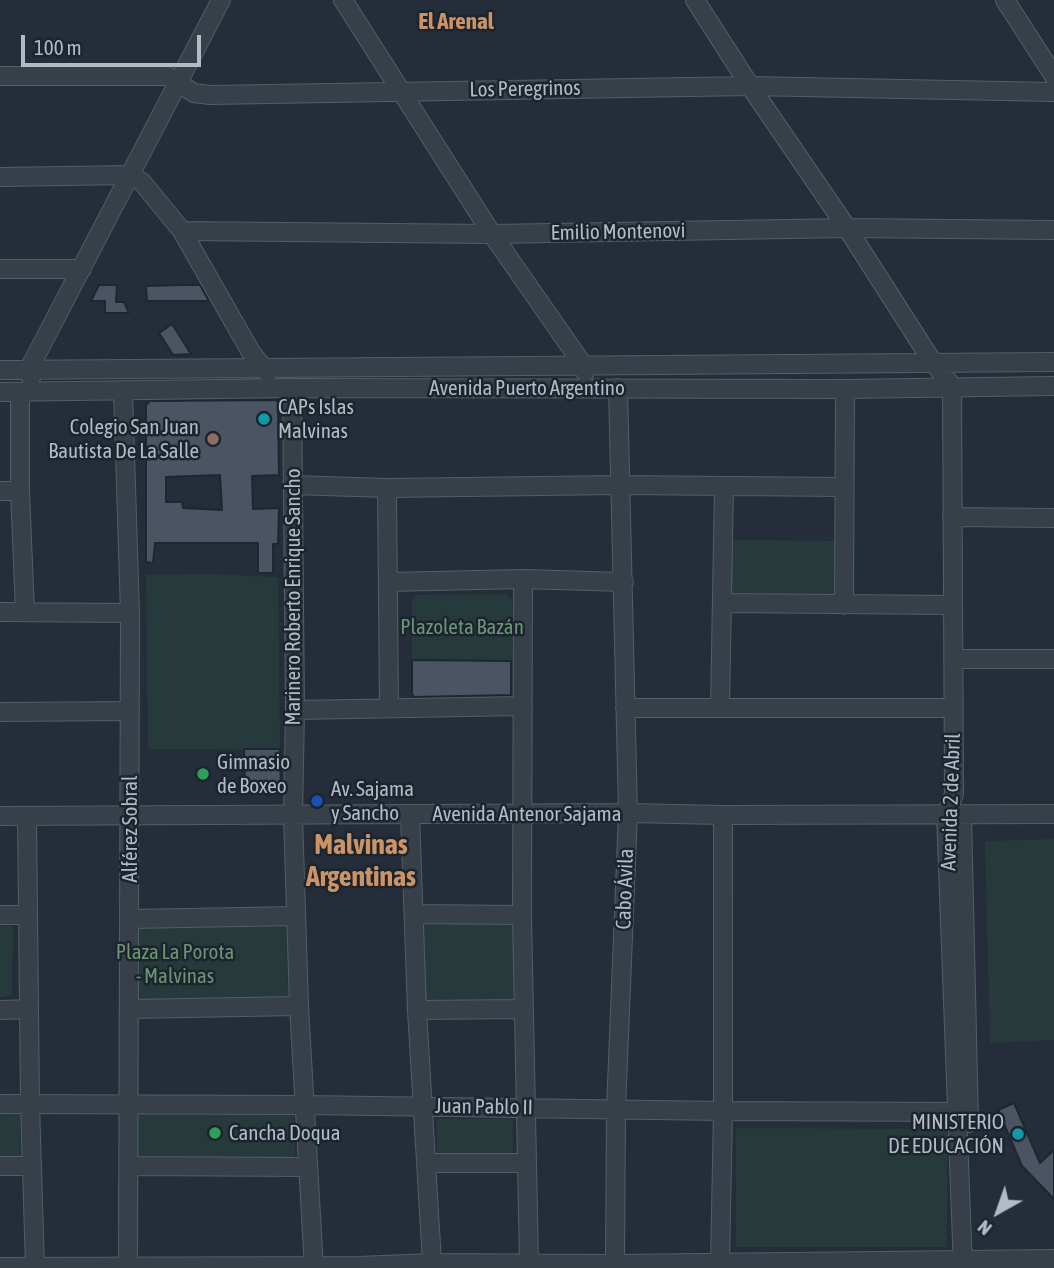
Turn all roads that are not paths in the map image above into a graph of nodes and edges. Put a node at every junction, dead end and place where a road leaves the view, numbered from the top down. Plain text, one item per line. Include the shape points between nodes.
1 (221, 0) edge
2 (343, 0) edge
3 (695, 0) edge
4 (1005, 0) edge
5 (0, 76) edge
6 (1054, 76) edge
7 (177, 83) junction
8 (750, 86) junction
9 (401, 92) junction
10 (1054, 92) edge
11 (128, 175) junction
12 (0, 177) edge
13 (847, 228) junction
14 (1054, 230) edge
15 (182, 231) junction
16 (492, 234) junction
17 (0, 269) edge
18 (82, 269) junction
19 (1054, 362) edge
20 (934, 364) junction
21 (582, 366) junction
22 (264, 368) junction
23 (29, 369) junction
24 (0, 370) edge
25 (952, 386) junction
26 (1054, 386) edge
27 (292, 388) junction
28 (591, 388) junction
29 (618, 388) junction
30 (269, 389) junction
31 (845, 389) junction
32 (123, 390) junction
33 (0, 392) edge
34 (26, 392) junction
35 (292, 485) junction
36 (619, 485) junction
37 (724, 487) junction
38 (844, 487) junction
39 (387, 488) junction
40 (0, 491) edge
41 (20, 491) junction
42 (952, 517) junction
43 (1054, 518) edge
44 (523, 579) junction
45 (388, 582) junction
46 (624, 582) junction
47 (723, 603) junction
48 (844, 605) junction
49 (952, 605) junction
50 (0, 612) edge
51 (25, 612) junction
52 (130, 613) junction
53 (953, 659) junction
54 (1054, 659) edge
55 (523, 706) junction
56 (388, 708) junction
57 (625, 708) junction
58 (720, 708) junction
59 (953, 708) junction
60 (295, 710) junction
61 (130, 711) junction
62 (0, 712) edge
63 (628, 813) junction
64 (410, 814) junction
65 (522, 814) junction
66 (1054, 814) edge
67 (954, 815) junction
68 (0, 816) edge
69 (27, 816) junction
70 (129, 816) junction
71 (293, 816) junction
72 (723, 816) junction
73 (414, 914) junction
74 (0, 915) edge
75 (27, 915) junction
76 (522, 915) junction
77 (296, 916) junction
78 (130, 919) junction
79 (299, 1006) junction
80 (29, 1009) junction
81 (130, 1009) junction
82 (523, 1009) junction
83 (0, 1010) edge
84 (417, 1010) junction
85 (0, 1104) edge
86 (30, 1104) junction
87 (129, 1105) junction
88 (306, 1105) junction
89 (424, 1107) junction
90 (526, 1108) junction
91 (616, 1109) junction
92 (723, 1111) junction
93 (962, 1112) junction
94 (427, 1163) junction
95 (527, 1163) junction
96 (0, 1166) edge
97 (31, 1166) junction
98 (128, 1166) junction
99 (308, 1167) junction
100 (1054, 1259) edge
101 (432, 1263) junction
102 (529, 1263) junction
103 (720, 1263) junction
104 (615, 1264) junction
105 (967, 1264) edge
106 (0, 1267) edge
107 (35, 1267) edge
108 (128, 1267) edge
109 (212, 1267) edge
110 (314, 1267) edge
111 (359, 1267) edge

1 - 7 street
2 - 9 street
3 - 8 street
4 - 6 street
5 - 7 street, Los Peregrinos via 155,75
7 - 9 street, Los Peregrinos via 194,93 210,95
7 - 11 street
8 - 9 street, Los Peregrinos
8 - 10 street, Los Peregrinos
8 - 13 street
9 - 16 street
11 - 12 street
11 - 15 street via 142,182
11 - 18 street
13 - 14 street, Emilio Montenovi
13 - 16 street, Emilio Montenovi
13 - 20 street
15 - 16 street, Emilio Montenovi
15 - 22 street
16 - 21 street
17 - 18 street
18 - 23 street
19 - 20 street, Avenida Puerto Argentino
20 - 21 street, Avenida Puerto Argentino
20 - 25 street
21 - 22 street, Avenida Puerto Argentino
21 - 28 street
22 - 23 street, Avenida Puerto Argentino
22 - 30 street via 270,376
23 - 24 street, Avenida Puerto Argentino
23 - 34 street
25 - 26 street, Avenida Puerto Argentino
25 - 31 street, Avenida Puerto Argentino
25 - 42 street, Avenida 2 de Abril
27 - 28 street, Avenida Puerto Argentino
27 - 30 street, Avenida Puerto Argentino
27 - 35 street, Marinero Roberto Enrique Sancho
28 - 29 street, Avenida Puerto Argentino
29 - 31 street, Avenida Puerto Argentino
29 - 36 street, Cabo Ávila
30 - 32 street, Avenida Puerto Argentino
31 - 38 street
32 - 34 street, Avenida Puerto Argentino
32 - 52 street, Alférez Sobral
33 - 34 street, Avenida Puerto Argentino
34 - 41 street
35 - 39 street
35 - 60 street, Marinero Roberto Enrique Sancho
36 - 37 street
36 - 39 street
36 - 46 street, Cabo Ávila
37 - 38 street
37 - 47 street
38 - 48 street
39 - 45 street
40 - 41 street
41 - 51 street
42 - 43 street
42 - 49 street, Avenida 2 de Abril
44 - 45 street
44 - 46 street
44 - 55 street
45 - 56 street
46 - 57 street, Cabo Ávila
47 - 48 street
47 - 58 street
48 - 49 street
49 - 53 street, Avenida 2 de Abril
50 - 51 street
51 - 52 street
52 - 61 street, Alférez Sobral
53 - 54 street
53 - 59 street, Avenida 2 de Abril
55 - 56 street
55 - 65 street
56 - 60 street
57 - 58 street
57 - 63 street, Cabo Ávila
58 - 59 street
59 - 67 street, Avenida 2 de Abril
60 - 71 street, Marinero Roberto Enrique Sancho
61 - 62 street
61 - 70 street, Alférez Sobral
63 - 65 street, Avenida Antenor Sajama
63 - 72 street, Avenida Antenor Sajama
63 - 91 street, Cabo Ávila
64 - 65 street, Avenida Antenor Sajama
64 - 71 street, Avenida Antenor Sajama
64 - 73 street
65 - 76 street
66 - 67 street, Avenida Antenor Sajama
67 - 72 street, Avenida Antenor Sajama
67 - 93 street, Avenida 2 de Abril
68 - 69 street, Avenida Antenor Sajama
69 - 70 street, Avenida Antenor Sajama
69 - 75 street
70 - 71 street, Avenida Antenor Sajama
70 - 78 street, Alférez Sobral
71 - 77 street, Marinero Roberto Enrique Sancho
72 - 92 street
73 - 76 street
73 - 84 street
74 - 75 street
75 - 80 street
76 - 82 street
77 - 78 street
77 - 79 street, Marinero Roberto Enrique Sancho
78 - 81 street, Alférez Sobral
79 - 81 street
79 - 88 street, Marinero Roberto Enrique Sancho
80 - 83 street
80 - 86 street
81 - 87 street, Alférez Sobral
82 - 84 street
82 - 90 street
84 - 89 street
85 - 86 street, Juan Pablo II
86 - 87 street, Juan Pablo II
86 - 97 street
87 - 88 street, Juan Pablo II
87 - 98 street, Alférez Sobral
88 - 89 street, Juan Pablo II
88 - 99 street, Marinero Roberto Enrique Sancho
89 - 90 street, Juan Pablo II
89 - 94 street
90 - 91 street, Juan Pablo II
90 - 95 street
91 - 92 street, Juan Pablo II
91 - 104 street, Cabo Ávila
92 - 93 street, Juan Pablo II
92 - 103 street
93 - 105 street, Avenida 2 de Abril
94 - 95 street
94 - 101 street
95 - 102 street
96 - 97 street
97 - 107 street
98 - 99 street
98 - 108 street, Alférez Sobral
99 - 110 street, Marinero Roberto Enrique Sancho
100 - 105 street
101 - 102 street
101 - 111 street
102 - 104 street
103 - 104 street
103 - 105 street
106 - 107 street
107 - 108 street
108 - 109 street
109 - 110 street
110 - 111 street

